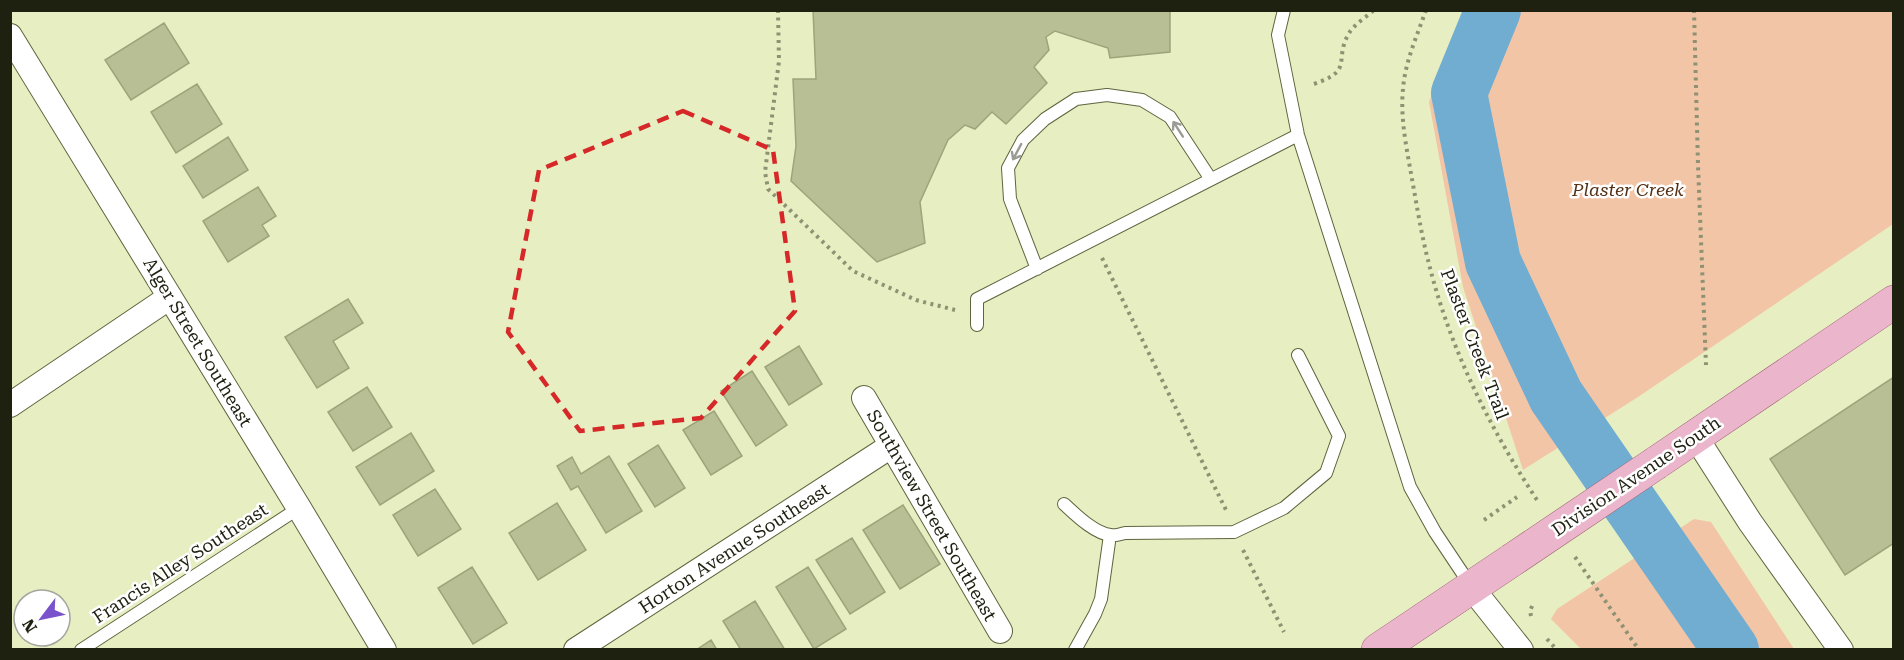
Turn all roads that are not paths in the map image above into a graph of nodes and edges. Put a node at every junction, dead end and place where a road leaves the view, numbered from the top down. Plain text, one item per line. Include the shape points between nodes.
1 (1284, 10) edge
2 (10, 36) edge
3 (1298, 135) junction
4 (1210, 178) junction
5 (1037, 269) junction
6 (170, 297) junction
7 (1893, 302) edge
8 (977, 321) road end
9 (1298, 355) dead end
10 (864, 398) dead end
11 (10, 405) edge
12 (1695, 436) junction
13 (891, 446) junction
14 (1064, 504) dead end
15 (299, 508) junction
16 (1110, 536) junction
17 (1471, 587) junction
18 (1000, 631) dead end
19 (81, 650) edge
20 (384, 650) edge
21 (576, 650) edge
22 (1075, 650) edge
23 (1378, 650) edge
24 (1521, 650) edge
25 (1841, 650) edge

1 - 3 lane via 1278,35
2 - 6 street, Alger Street Southeast
3 - 4 lane
3 - 17 lane via 1410,487
4 - 5 lane
4 -> 5 lane via 1170,117 1142,100 1107,95 1076,99 1045,119 1023,140 1008,168 1010,199
5 - 8 lane via 977,299
6 - 11 street
6 - 15 street, Alger Street Southeast
7 - 12 main road, Division Avenue South
9 - 16 lane via 1339,436 1326,473 1284,508 1234,532
10 - 13 street, Southview Street Southeast
12 - 17 main road, Division Avenue South, bridge
12 - 25 street via 1750,522
13 - 18 street, Southview Street Southeast
13 - 21 street, Horton Avenue Southeast
14 - 16 lane via 1077,517
15 - 19 lane, Francis Alley Southeast
15 - 20 street, Alger Street Southeast
16 - 22 lane via 1101,599
17 - 23 main road, Division Avenue South
17 - 24 street

